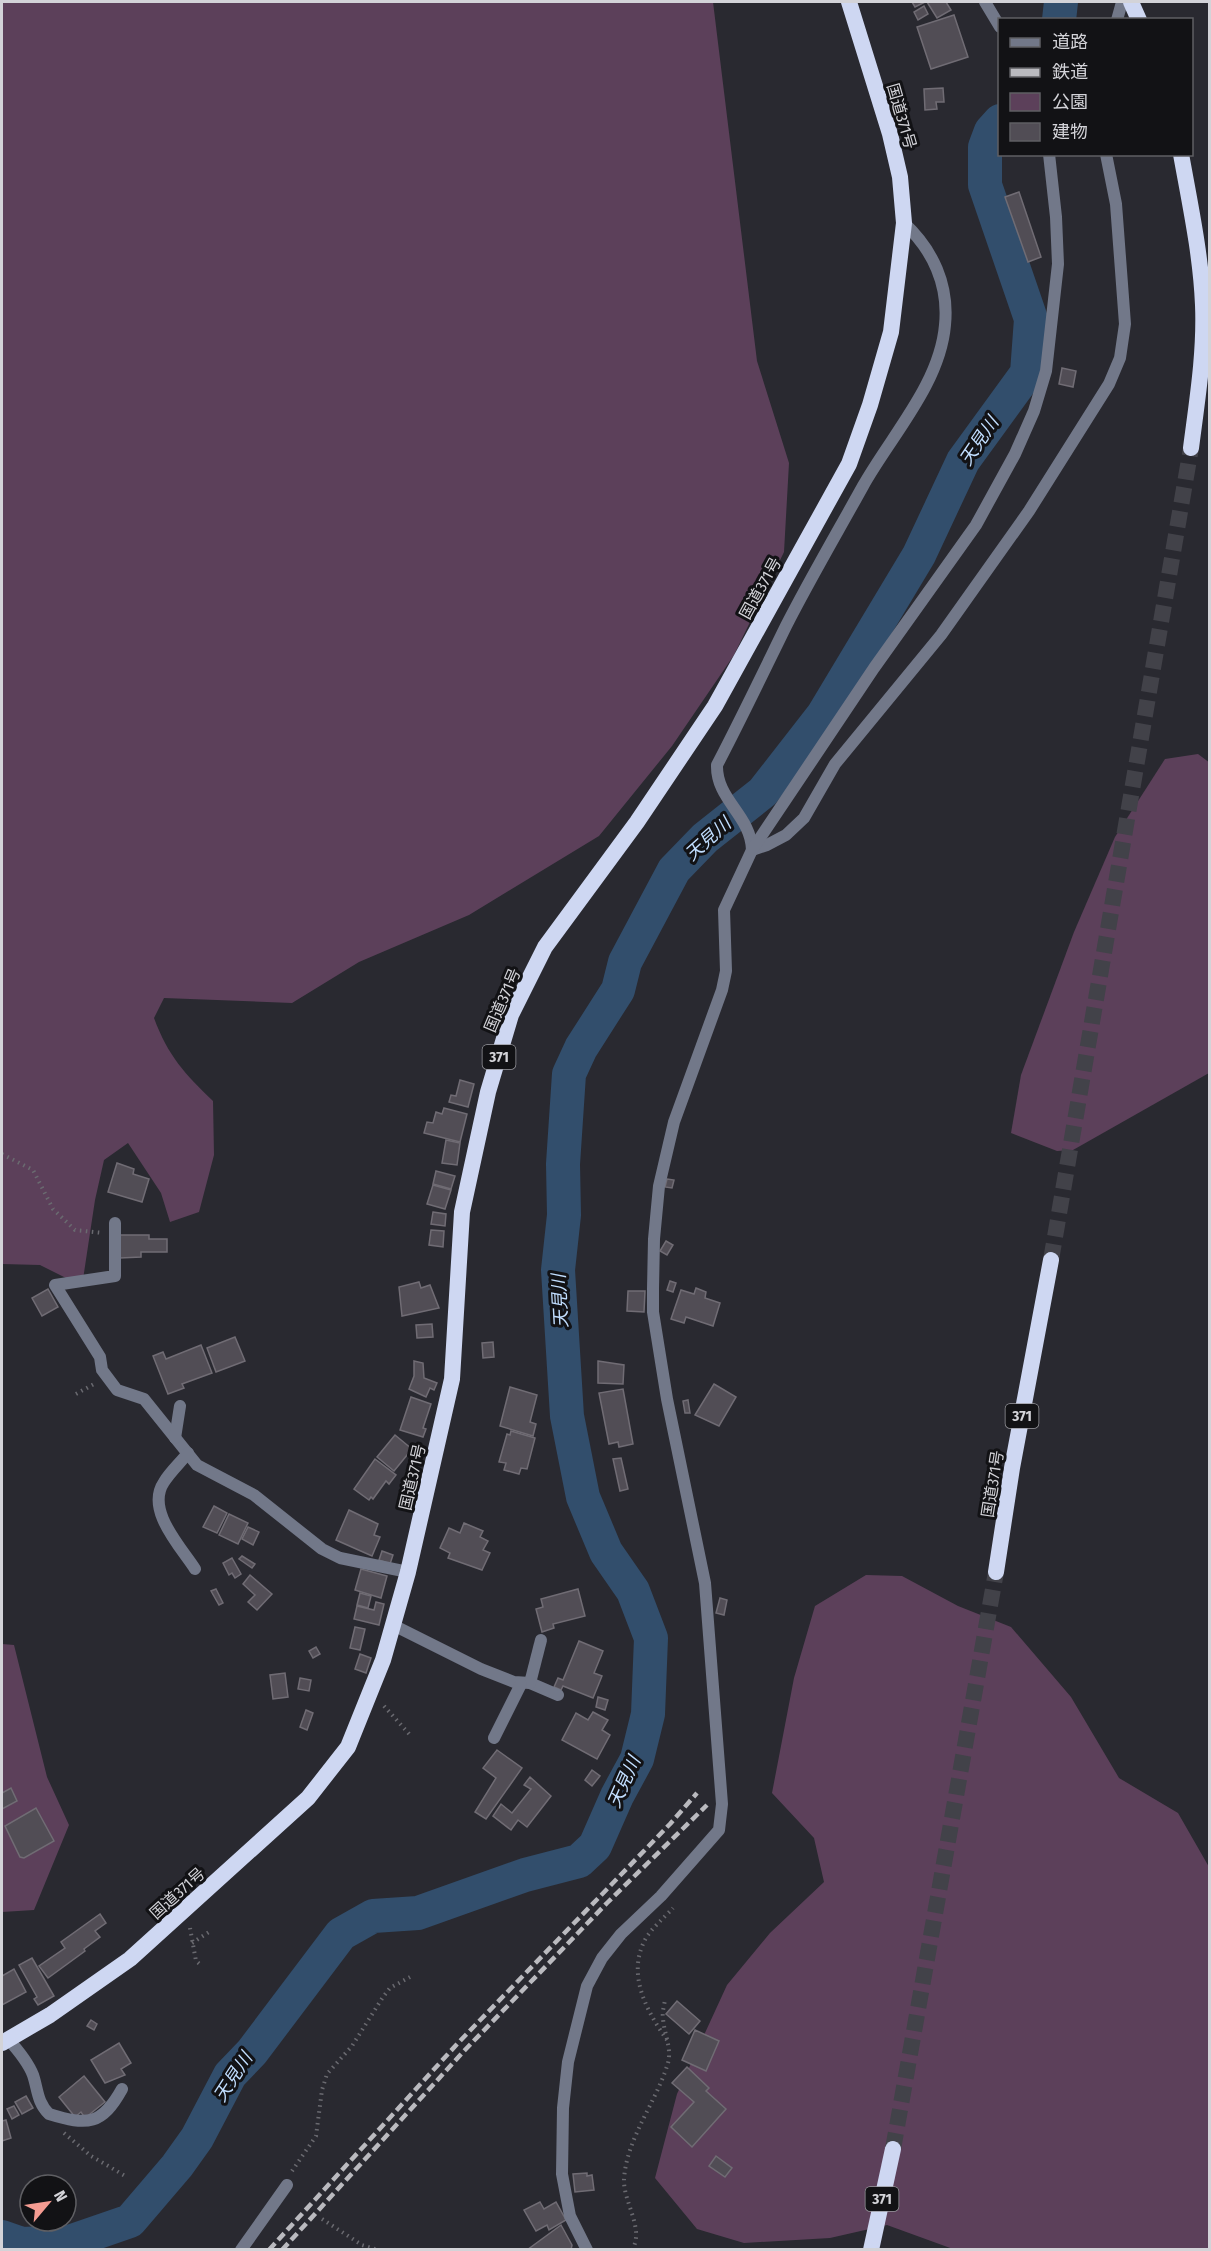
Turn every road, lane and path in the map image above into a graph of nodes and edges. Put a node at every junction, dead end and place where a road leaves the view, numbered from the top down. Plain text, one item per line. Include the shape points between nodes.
1 (849, 2) edge
2 (985, 2) edge
3 (1122, 2) edge
4 (1131, 2) edge
5 (1118, 18) edge
6 (1138, 18) edge
7 (998, 25) edge
8 (1049, 156) edge
9 (1106, 156) edge
10 (1181, 156) edge
11 (904, 223) junction
12 (1191, 448) tunnel mouth
13 (752, 850) junction
14 (2, 1154) edge
15 (115, 1229) joint
16 (1051, 1260) tunnel mouth
17 (106, 1377) junction
18 (76, 1394) dead end
19 (180, 1406) dead end
20 (175, 1438) junction
21 (188, 1454) junction
22 (195, 1569) dead end
23 (408, 1572) junction
24 (996, 1572) tunnel mouth
25 (393, 1625) junction
26 (541, 1640) dead end
27 (525, 1684) junction
28 (558, 1695) dead end
29 (384, 1706) dead end
30 (411, 1736) dead end
31 (494, 1738) dead end
32 (678, 1903) dead end
33 (185, 1910) junction
34 (209, 1932) dead end
35 (192, 1943) junction
36 (202, 1966) dead end
37 (410, 1977) dead end
38 (665, 2000) dead end
39 (5, 2041) edge
40 (669, 2044) junction
41 (122, 2089) dead end
42 (49, 2114) junction
43 (893, 2149) tunnel mouth
44 (127, 2177) dead end
45 (289, 2179) joint
46 (322, 2219) dead end
47 (241, 2250) edge
48 (378, 2250) edge
49 (587, 2250) edge
50 (632, 2250) edge
51 (872, 2250) edge

1 - 11 highway, 国道371号 / 371 via 890,134 900,177
2 - 7 street
3 - 5 street
4 - 6 highway
8 - 13 street via 1058,264 1046,371 1034,411 976,525
9 - 13 street via 1116,204 1125,324 1120,358 1109,384 1029,512 941,635 836,764 804,818 786,835
10 - 12 highway via 1203,305 1201,375
11 - 13 street via 921,238 940,273 945,325 938,356 787,625 717,765 721,790 752,834
11 - 23 highway, 国道371号 / 371 via 891,332 849,464 715,706 638,822 545,947 511,1015 488,1092 462,1212 452,1379
13 - 49 street via 724,910 726,971 674,1122 659,1186 654,1239 653,1312 678,1460 705,1583 722,1804 719,1830 661,1896 621,1934 587,1986 568,2062 562,2163 570,2216
14 - 15 path via 33,1170 53,1209 75,1230
15 - 17 street via 115,1276 55,1285 100,1357
16 - 24 highway, 国道371号 / 371
17 - 18 path
17 - 20 street via 117,1390 144,1399
19 - 20 street
20 - 21 street
21 - 22 street via 162,1484 158,1508
21 - 23 street via 197,1465 254,1495 322,1549 357,1563
23 - 25 highway, 国道371号 / 371
25 - 27 street via 481,1669
25 - 33 highway, 国道371号 / 371 via 348,1747 308,1798
26 - 27 street
27 - 28 street
27 - 31 street
29 - 30 path
32 - 40 path via 642,1944 638,1980 646,2006
33 - 35 path
33 - 39 highway, 国道371号 / 371 via 130,1959
34 - 35 path
35 - 36 path via 196,1961
37 - 45 path via 383,1996 357,2039 327,2074 316,2136
38 - 40 path via 662,2017
39 - 42 street via 20,2052 33,2075 35,2092
40 - 50 path via 669,2061 659,2092 625,2166 625,2194 637,2230
41 - 42 street via 111,2109 92,2121 66,2120
42 - 44 path via 76,2145
43 - 51 highway, 371
45 - 47 street
46 - 48 path via 362,2245

